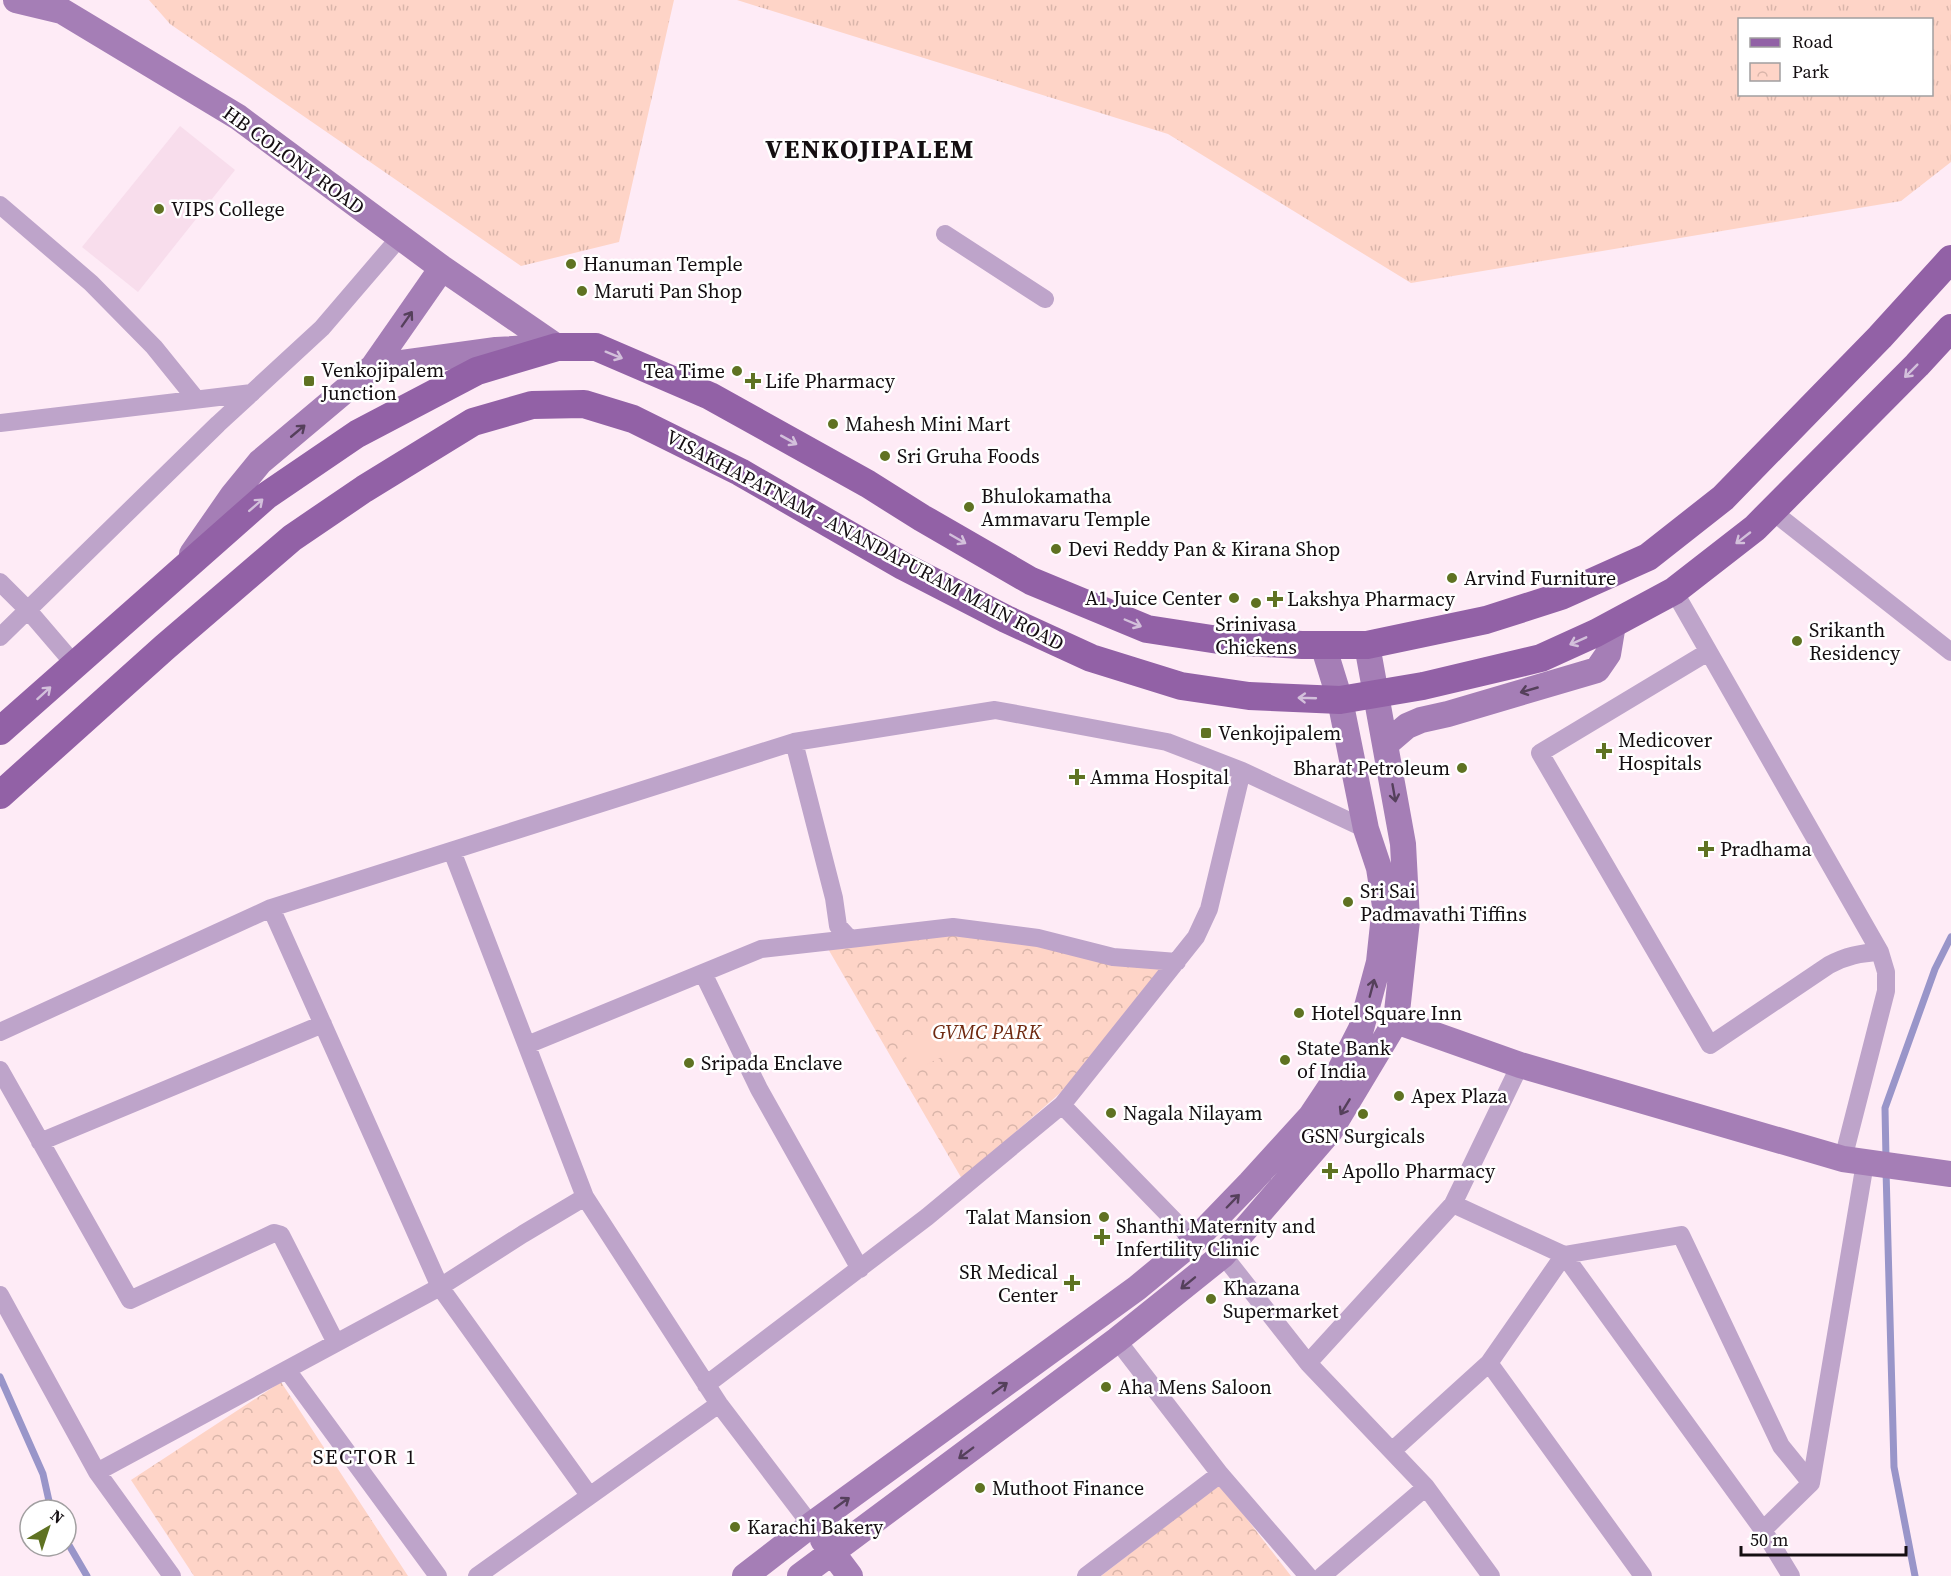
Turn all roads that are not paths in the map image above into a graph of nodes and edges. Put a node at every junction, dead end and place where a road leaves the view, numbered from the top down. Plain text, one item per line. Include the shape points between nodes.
1 (16, 0) edge
2 (55, 5) edge
3 (0, 205) edge
4 (945, 234) dead end
5 (400, 237) junction
6 (1951, 259) edge
7 (442, 268) junction
8 (1044, 299) dead end
9 (1951, 328) edge
10 (557, 347) junction
11 (373, 367) junction
12 (252, 393) junction
13 (196, 399) junction
14 (0, 423) edge
15 (1772, 511) junction
16 (181, 572) junction
17 (0, 582) edge
18 (1674, 591) junction
19 (27, 609) junction
20 (1613, 624) junction
21 (0, 637) edge
22 (1323, 645) junction
23 (1367, 645) junction
24 (1708, 652) junction
25 (1951, 652) edge
26 (75, 665) junction
27 (1377, 694) junction
28 (1340, 700) junction
29 (0, 731) edge
30 (794, 742) junction
31 (1386, 744) junction
32 (1242, 771) junction
33 (0, 795) edge
34 (1366, 829) junction
35 (452, 851) junction
36 (271, 909) junction
37 (850, 939) junction
38 (1880, 952) junction
39 (1176, 962) junction
40 (703, 973) junction
41 (1396, 1021) junction
42 (323, 1024) junction
43 (0, 1032) edge
44 (527, 1045) junction
45 (1520, 1065) junction
46 (0, 1070) edge
47 (1062, 1105) junction
48 (40, 1142) junction
49 (1862, 1162) junction
50 (1951, 1174) edge
51 (585, 1197) junction
52 (1453, 1204) junction
53 (1194, 1241) junction
54 (1223, 1255) junction
55 (1564, 1255) junction
56 (860, 1269) junction
57 (440, 1287) junction
58 (0, 1295) edge
59 (1117, 1340) junction
60 (336, 1343) junction
61 (1308, 1363) junction
62 (1489, 1363) junction
63 (287, 1370) junction
64 (706, 1385) junction
65 (718, 1404) junction
66 (1392, 1451) junction
67 (97, 1472) junction
68 (1220, 1474) junction
69 (1811, 1483) junction
70 (1426, 1487) junction
71 (589, 1495) junction
72 (812, 1525) junction
73 (1762, 1530) junction
74 (832, 1553) junction
75 (172, 1576) edge
76 (438, 1576) edge
77 (477, 1576) edge
78 (745, 1576) edge
79 (800, 1576) edge
80 (849, 1576) edge
81 (1086, 1576) edge
82 (1308, 1576) edge
83 (1322, 1576) edge
84 (1491, 1576) edge
85 (1643, 1576) edge
86 (1791, 1576) edge

1 - 2 street, HB COLONY ROAD
2 - 5 street, HB COLONY ROAD via 238,117
3 - 13 street via 91,283 154,347
4 - 8 street
5 - 7 street, HB COLONY ROAD
5 - 12 street via 322,328
6 - 23 main road via 1723,498 1648,556 1562,596 1486,620
7 - 10 street, HB COLONY ROAD
11 -> 7 street
9 -> 15 main road, VISAKHAPATNAM - ANANDAPURAM MAIN ROAD
10 - 11 street via 496,350
16 -> 10 main road via 266,496 357,435 477,371
10 -> 22 main road via 596,347 710,396 1031,581 1147,629 1225,641
16 -> 11 street via 215,519 260,462
12 - 13 street
12 - 19 street
13 - 14 street
15 -> 18 main road, VISAKHAPATNAM - ANANDAPURAM MAIN ROAD
15 - 25 street
16 - 26 main road
17 - 19 street
18 - 20 main road, VISAKHAPATNAM - ANANDAPURAM MAIN ROAD
18 - 24 street
19 - 21 street
19 - 26 street
20 -> 27 main road, VISAKHAPATNAM - ANANDAPURAM MAIN ROAD via 1541,658
20 -> 31 street via 1608,654 1597,670 1421,720
22 - 23 main road
22 - 28 street
23 - 27 street
24 - 38 street
24 - 38 street via 1540,753 1710,1045 1829,965 1846,956
29 -> 26 main road
27 - 28 main road, VISAKHAPATNAM - ANANDAPURAM MAIN ROAD
27 - 31 street
28 -> 33 main road, VISAKHAPATNAM - ANANDAPURAM MAIN ROAD via 1249,696 1181,686 1091,658 903,566 740,472 633,419 584,404 532,405 472,422 292,538
28 - 34 street
30 - 32 street via 995,710 1167,742
30 - 35 street
30 - 37 street via 838,926
31 -> 41 street via 1403,844 1407,920
32 - 34 street
32 - 39 street via 1209,909 1196,937
53 -> 34 street via 1311,1116 1361,1029 1380,962 1385,906 1379,868
35 - 36 street
35 - 44 street
36 - 42 street
36 - 43 street
37 - 39 street via 953,927 1038,938 1113,957
37 - 40 street via 761,949
38 - 49 street via 1886,991
39 - 47 street
40 - 44 street
40 - 56 street via 759,1089
41 - 45 street
41 -> 54 street via 1330,1131
42 - 48 street
42 - 57 street
44 - 51 street
45 - 49 street
45 - 52 street
46 - 48 street
47 - 53 street
47 - 56 street
48 - 60 street via 130,1300 274,1233 281,1235
49 - 50 street
49 - 69 street
51 - 57 street
51 - 64 street
52 - 55 street
52 - 61 street
72 -> 53 street via 1137,1288
54 -> 59 street
54 - 61 street
55 - 62 street
55 - 69 street via 1681,1235 1780,1446
55 - 73 street
56 - 64 street
57 - 60 street
57 - 71 street
58 - 67 street
59 - 68 street
59 -> 74 street
60 - 63 street
61 - 66 street
62 - 66 street
62 - 85 street
63 - 67 street
63 - 76 street
64 - 65 street
65 - 71 street
65 - 72 street
66 - 70 street
67 - 75 street
68 - 81 street
68 - 82 street
69 - 73 street
70 - 83 street
70 - 84 street
71 - 77 street
72 - 74 street
72 - 78 street
73 - 86 street
74 - 79 street
74 - 80 street

